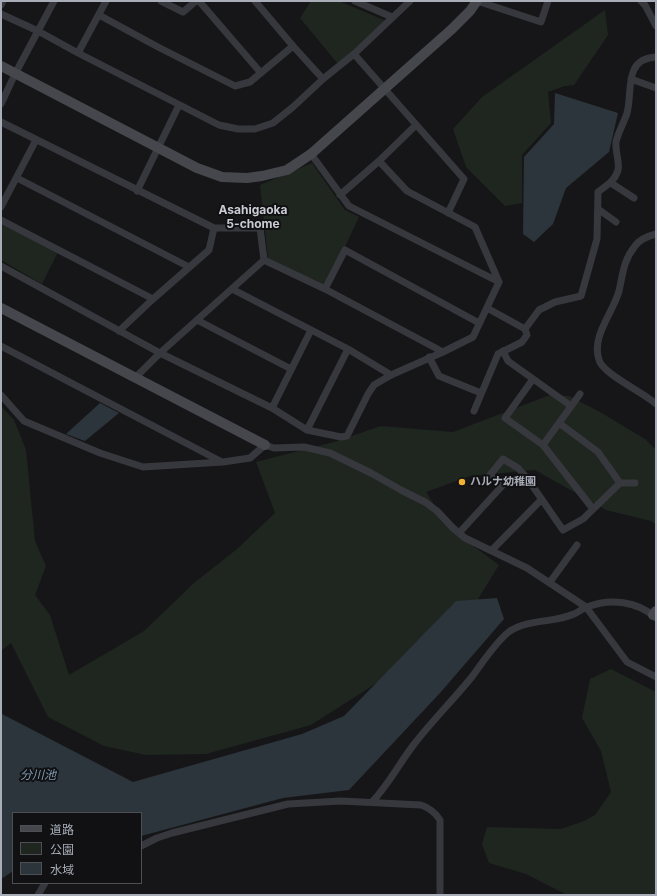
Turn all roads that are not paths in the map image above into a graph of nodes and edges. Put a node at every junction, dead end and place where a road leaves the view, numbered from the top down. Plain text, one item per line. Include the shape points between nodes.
1 (3, 1) edge
2 (54, 1) edge
3 (106, 1) edge
4 (161, 1) edge
5 (198, 1) edge
6 (255, 1) edge
7 (355, 1) edge
8 (410, 1) edge
9 (477, 1) edge
10 (548, 1) edge
11 (641, 1) edge
12 (1, 5) edge
13 (1, 14) edge
14 (99, 15) junction
15 (392, 18) junction
16 (656, 26) edge
17 (38, 31) junction
18 (293, 46) junction
19 (78, 53) junction
20 (354, 54) junction
21 (656, 58) edge
22 (1, 66) edge
23 (261, 73) junction
24 (15, 74) junction
25 (323, 79) junction
26 (631, 79) junction
27 (384, 88) junction
28 (656, 88) edge
29 (1, 104) edge
30 (179, 105) junction
31 (1, 122) edge
32 (416, 125) junction
33 (36, 140) junction
34 (159, 149) junction
35 (311, 154) junction
36 (379, 161) junction
37 (17, 178) junction
38 (611, 183) junction
39 (137, 191) junction
40 (340, 195) junction
41 (634, 198) dead end
42 (1, 207) edge
43 (598, 209) junction
44 (448, 213) junction
45 (1, 220) edge
46 (616, 222) dead end
47 (214, 228) junction
48 (656, 234) edge
49 (264, 260) junction
50 (1, 266) edge
51 (188, 267) junction
52 (500, 282) junction
53 (232, 289) junction
54 (325, 289) junction
55 (153, 299) junction
56 (487, 308) junction
57 (2, 312) edge
58 (197, 320) junction
59 (480, 323) junction
60 (525, 329) junction
61 (311, 330) junction
62 (119, 331) junction
63 (1, 346) edge
64 (348, 349) junction
65 (443, 352) junction
66 (503, 352) junction
67 (160, 353) junction
68 (429, 357) junction
69 (290, 369) junction
70 (391, 375) junction
71 (135, 378) junction
72 (533, 379) junction
73 (481, 393) junction
74 (580, 394) dead end
75 (1, 395) edge
76 (656, 404) edge
77 (571, 406) junction
78 (272, 408) junction
79 (474, 411) dead end
80 (559, 423) junction
81 (307, 430) junction
82 (265, 445) junction
83 (543, 445) junction
84 (223, 462) junction
85 (620, 483) junction
86 (635, 483) dead end
87 (542, 500) junction
88 (593, 509) junction
89 (459, 533) junction
90 (577, 544) dead end
91 (492, 550) junction
92 (550, 582) junction
93 (586, 607) junction
94 (655, 615) edge
95 (656, 677) edge
96 (372, 802) junction
97 (142, 846) edge
98 (44, 884) edge
99 (440, 893) dead end
100 (38, 895) edge

1 - 12 street
2 - 17 street
3 - 14 street
4 - 5 street via 183,12
5 - 23 street
6 - 18 street
7 - 15 street
8 - 15 street
9 - 10 street via 541,22
9 - 27 street via 452,29
11 - 16 street
13 - 17 street
14 - 19 street
14 - 23 street via 235,86 250,82
15 - 20 street
17 - 19 street
17 - 24 street
18 - 23 street
18 - 25 street
19 - 30 street
20 - 25 street
20 - 27 street
21 - 26 street via 642,60 635,66
22 - 24 street
24 - 29 street
24 - 34 street
25 - 30 street via 273,123 255,129 219,125
26 - 28 street
26 - 38 street via 628,112 616,141 619,168
27 - 32 street
27 - 35 street
30 - 34 street
31 - 33 street
32 - 36 street
32 - 44 street via 464,179
33 - 37 street
33 - 39 street
34 - 35 street via 197,168 222,176 247,178 287,170
34 - 39 street
35 - 40 street
36 - 40 street
36 - 44 street via 407,191
37 - 42 street
37 - 51 street
38 - 41 street
38 - 43 street via 598,192
39 - 47 street
40 - 52 street via 349,206
43 - 46 street
43 - 60 street via 597,239 581,296 555,302 539,310
44 - 52 street via 475,227
45 - 55 street
47 - 49 street via 260,228
47 - 51 street via 209,250
48 - 76 street via 634,246 623,266 618,292 597,346 599,361 612,375
49 - 53 street
49 - 54 street
50 - 62 street
51 - 55 street
52 - 56 street
53 - 58 street
53 - 61 street
54 - 59 street via 345,250
54 - 65 street
55 - 62 street
56 - 59 street
56 - 60 street
57 - 71 street
58 - 67 street
58 - 69 street
59 - 65 street via 473,337
60 - 66 street via 527,335 522,342
61 - 64 street
61 - 69 street
62 - 67 street
63 - 84 street
64 - 70 street
64 - 81 street
65 - 68 street
66 - 72 street via 508,361
66 - 73 street via 498,354
67 - 71 street
67 - 78 street
68 - 70 street
68 - 73 street via 439,376
69 - 78 street
70 - 81 street via 371,389 347,436
71 - 82 street
72 - 77 street
72 - 83 street via 505,418
73 - 79 street
74 - 77 street
75 - 84 street via 24,421 100,453 143,467
77 - 80 street
78 - 81 street
80 - 83 street
80 - 85 street via 598,452
82 - 84 street via 250,458
82 - 89 street via 274,448 317,449 343,458 432,506
83 - 88 street
85 - 86 street
85 - 88 street
87 - 88 street via 563,530 583,519
87 - 89 street via 518,468 503,459 490,475 502,486
87 - 91 street
89 - 91 street
90 - 92 street
91 - 92 street
92 - 93 street
93 - 94 street via 603,603 624,603
93 - 95 street via 627,662
93 - 96 street via 563,618 520,627 502,638 415,743
96 - 97 street via 288,804 172,833
96 - 99 street via 421,805 435,813 440,820
98 - 100 street

